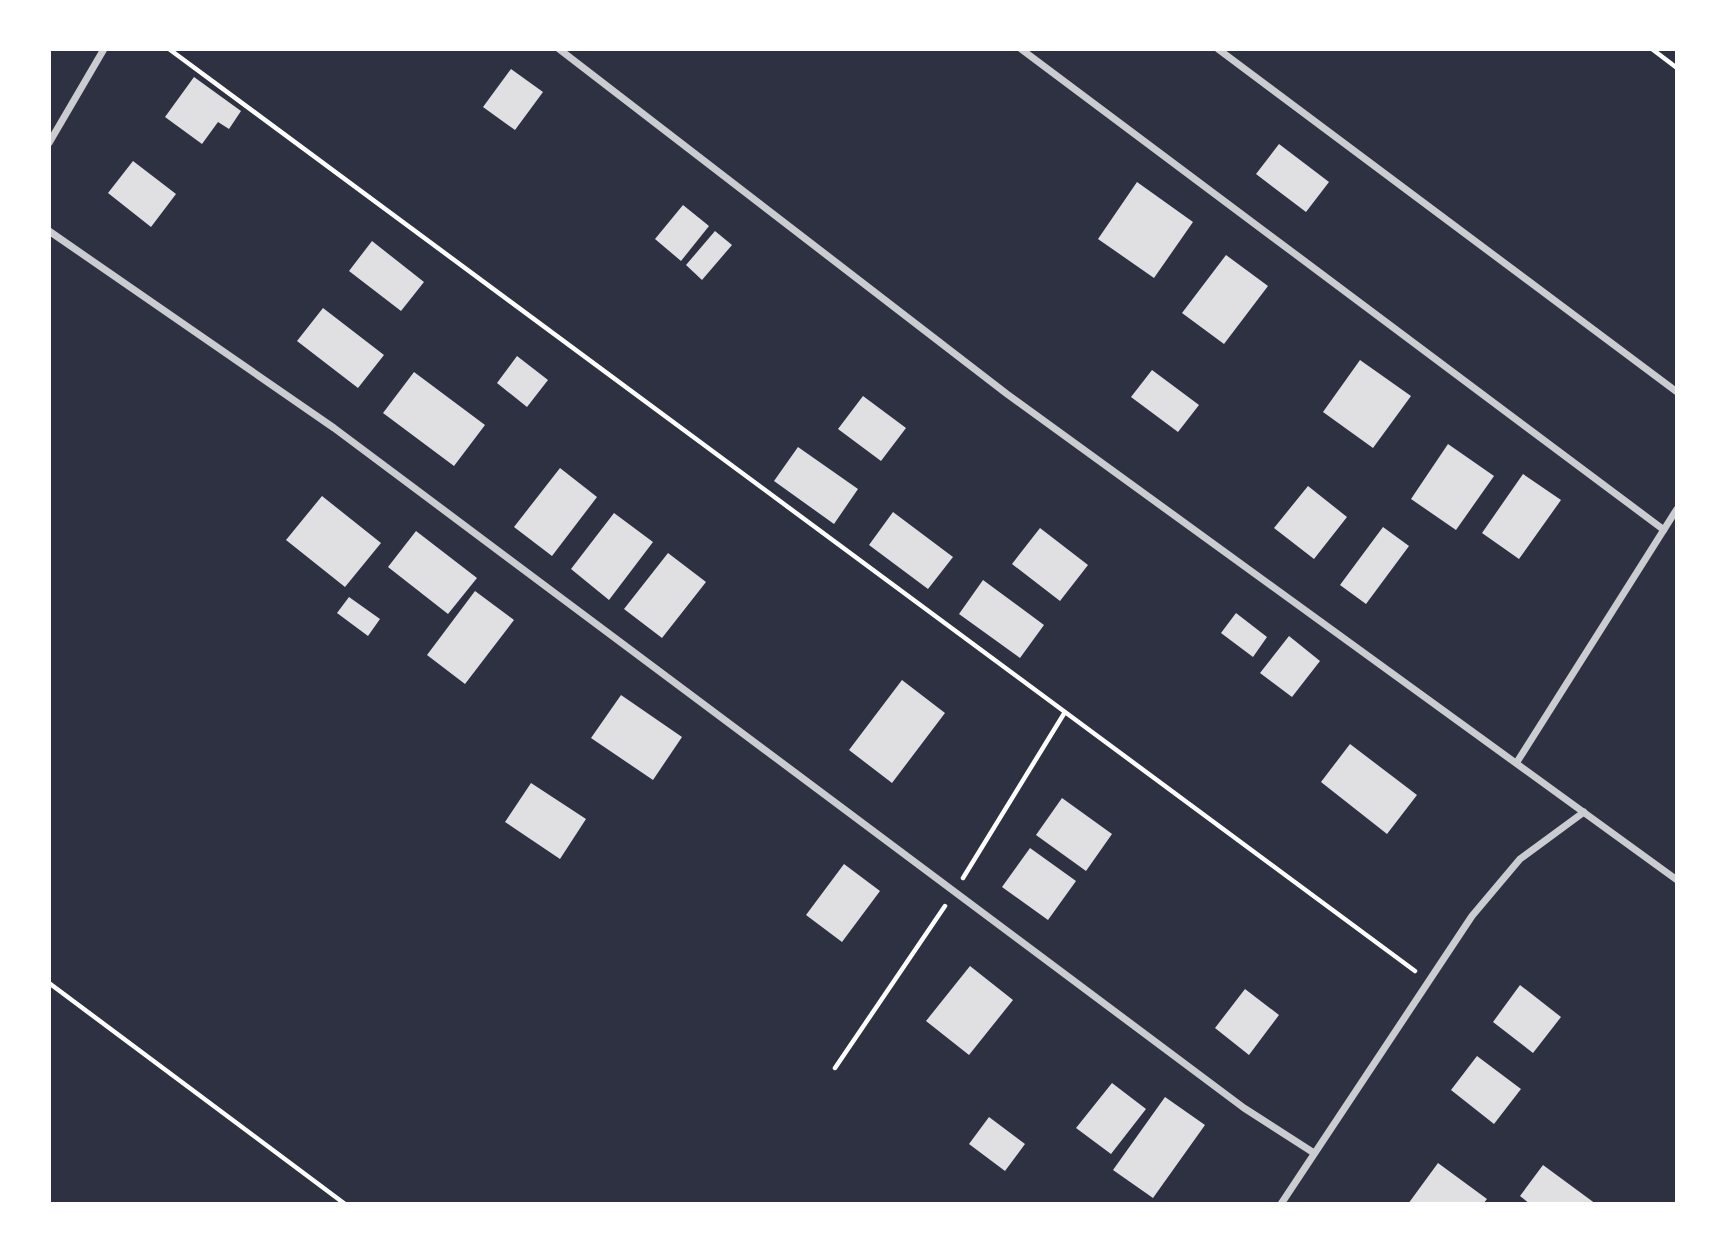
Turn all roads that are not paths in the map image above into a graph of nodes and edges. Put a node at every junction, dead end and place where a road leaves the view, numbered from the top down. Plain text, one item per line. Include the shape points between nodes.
1 (104, 49) edge
2 (559, 49) edge
3 (1021, 49) edge
4 (1218, 49) edge
5 (49, 143) edge
6 (49, 231) edge
7 (1677, 392) edge
8 (1677, 509) edge
9 (1664, 530) junction
10 (1517, 762) junction
11 (1584, 812) junction
12 (1677, 880) edge
13 (1314, 1153) junction
14 (1281, 1204) edge

1 - 5 street
2 - 10 street via 1007,394
3 - 9 street
4 - 7 street
6 - 13 street via 334,428 1244,1108
8 - 9 street
9 - 10 street
10 - 11 street
11 - 12 street
11 - 13 street via 1520,859 1472,916
13 - 14 street

